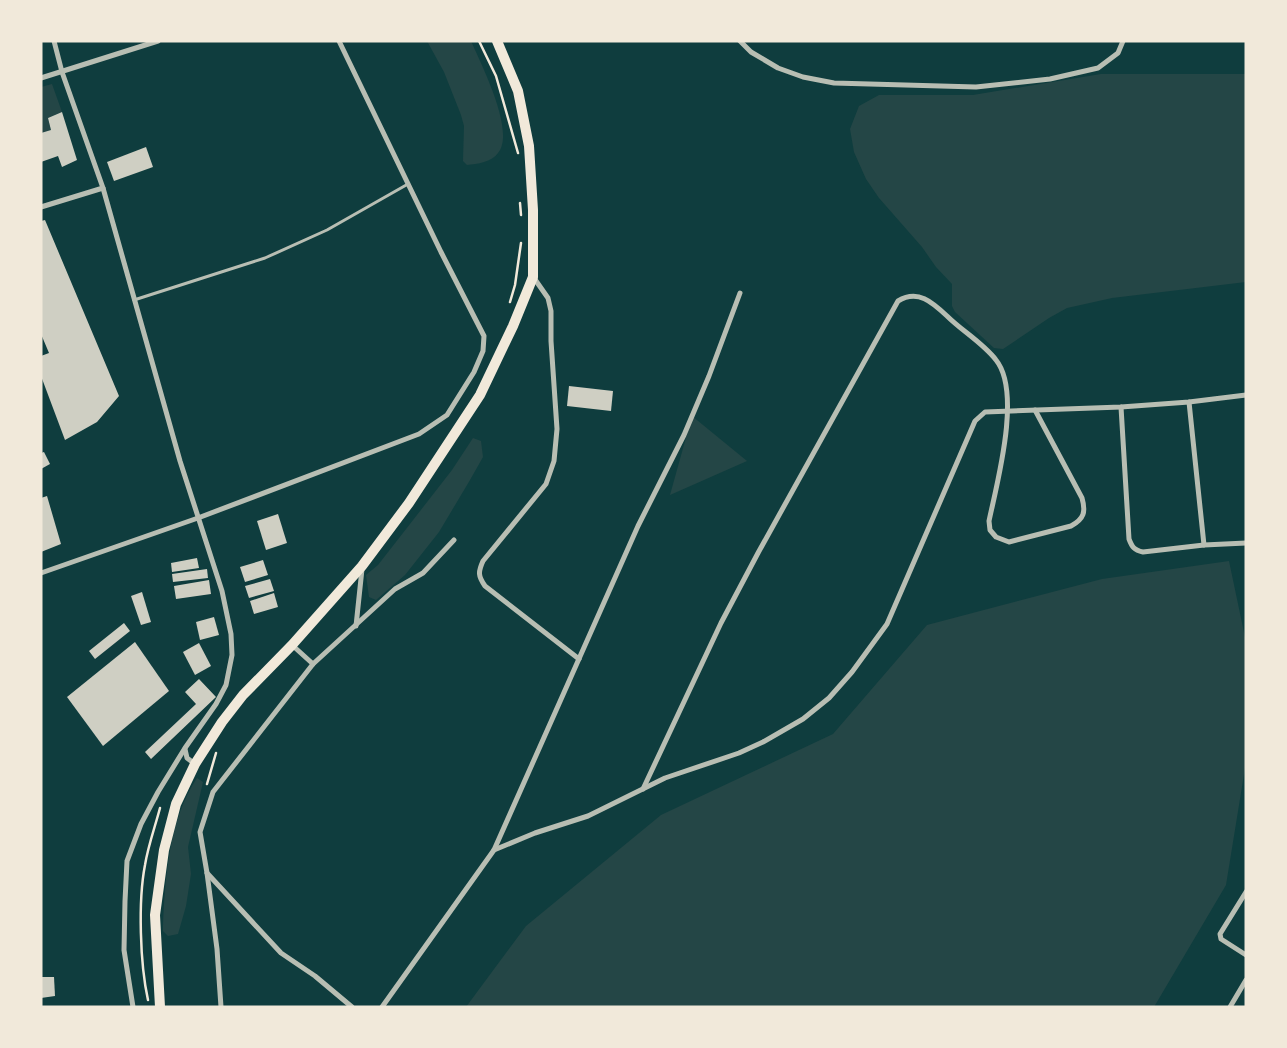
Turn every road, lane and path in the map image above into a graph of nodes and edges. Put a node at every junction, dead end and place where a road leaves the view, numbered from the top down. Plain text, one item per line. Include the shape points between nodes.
1 (54, 41) edge
2 (158, 41) edge
3 (340, 41) edge
4 (479, 41) edge
5 (496, 41) edge
6 (740, 41) edge
7 (1123, 41) edge
8 (62, 72) junction
9 (41, 78) edge
10 (518, 154) dead end
11 (408, 184) junction
12 (103, 188) junction
13 (520, 200) dead end
14 (41, 207) edge
15 (521, 218) dead end
16 (522, 237) dead end
17 (533, 277) junction
18 (740, 292) dead end
19 (133, 300) junction
20 (509, 303) dead end
21 (1246, 395) edge
22 (1189, 402) junction
23 (1121, 407) junction
24 (1035, 410) junction
25 (1009, 411) junction
26 (198, 518) junction
27 (454, 540) dead end
28 (1246, 543) edge
29 (1204, 545) junction
30 (362, 566) junction
31 (41, 573) edge
32 (356, 626) junction
33 (292, 645) junction
34 (579, 659) junction
35 (313, 664) junction
36 (185, 748) junction
37 (216, 751) dead end
38 (195, 764) junction
39 (207, 786) dead end
40 (643, 788) junction
41 (161, 804) dead end
42 (494, 850) junction
43 (207, 873) junction
44 (1246, 892) edge
45 (1246, 955) edge
46 (1246, 980) edge
47 (133, 1007) edge
48 (149, 1007) edge
49 (160, 1007) edge
50 (221, 1007) edge
51 (352, 1007) edge
52 (382, 1007) edge
53 (1230, 1007) edge

1 - 8 street
2 - 8 street
3 - 11 street
4 - 10 path via 496,76
5 - 17 highway via 518,91 529,146
6 - 7 street via 778,68 834,83 976,86 1050,79 1098,68 1118,53
8 - 9 street
8 - 12 street
11 - 19 lane via 327,230 265,258
11 - 26 street via 484,336 483,351 474,372 447,415 419,434
12 - 14 street
12 - 19 street
13 - 15 path
16 - 20 path
17 - 30 highway via 480,395 409,503
17 - 34 street via 548,298 551,311 557,429 554,461 546,484 489,552 479,570 479,577 485,586
18 - 34 street via 684,435 638,526
19 - 26 street
21 - 22 street
22 - 23 street
22 - 29 street
23 - 24 street
23 - 29 street via 1132,546 1143,552
24 - 25 street
24 - 25 street via 1082,498 1084,515 1071,526 1009,542 996,537 990,530 989,521
25 - 40 street via 985,412 975,421 887,624 829,698 803,719 763,742
25 - 40 street via 1002,368 990,354 936,306 916,295 898,301 726,614
26 - 31 street
26 - 36 street via 222,591 232,656 223,691
27 - 32 street via 424,572 395,589
28 - 29 street
30 - 32 street
30 - 33 highway
32 - 35 street
33 - 35 street
33 - 38 highway via 243,695
34 - 42 street
35 - 43 street via 213,792 200,832
36 - 38 street via 187,758
36 - 47 street via 141,824 128,861 124,950
37 - 39 path
38 - 49 highway via 176,804 164,850 155,915
40 - 42 street via 588,816
41 - 48 path via 144,865 141,910
42 - 52 street
43 - 50 street
43 - 51 street via 281,952
44 - 45 street via 1220,934 1221,939
46 - 53 street

